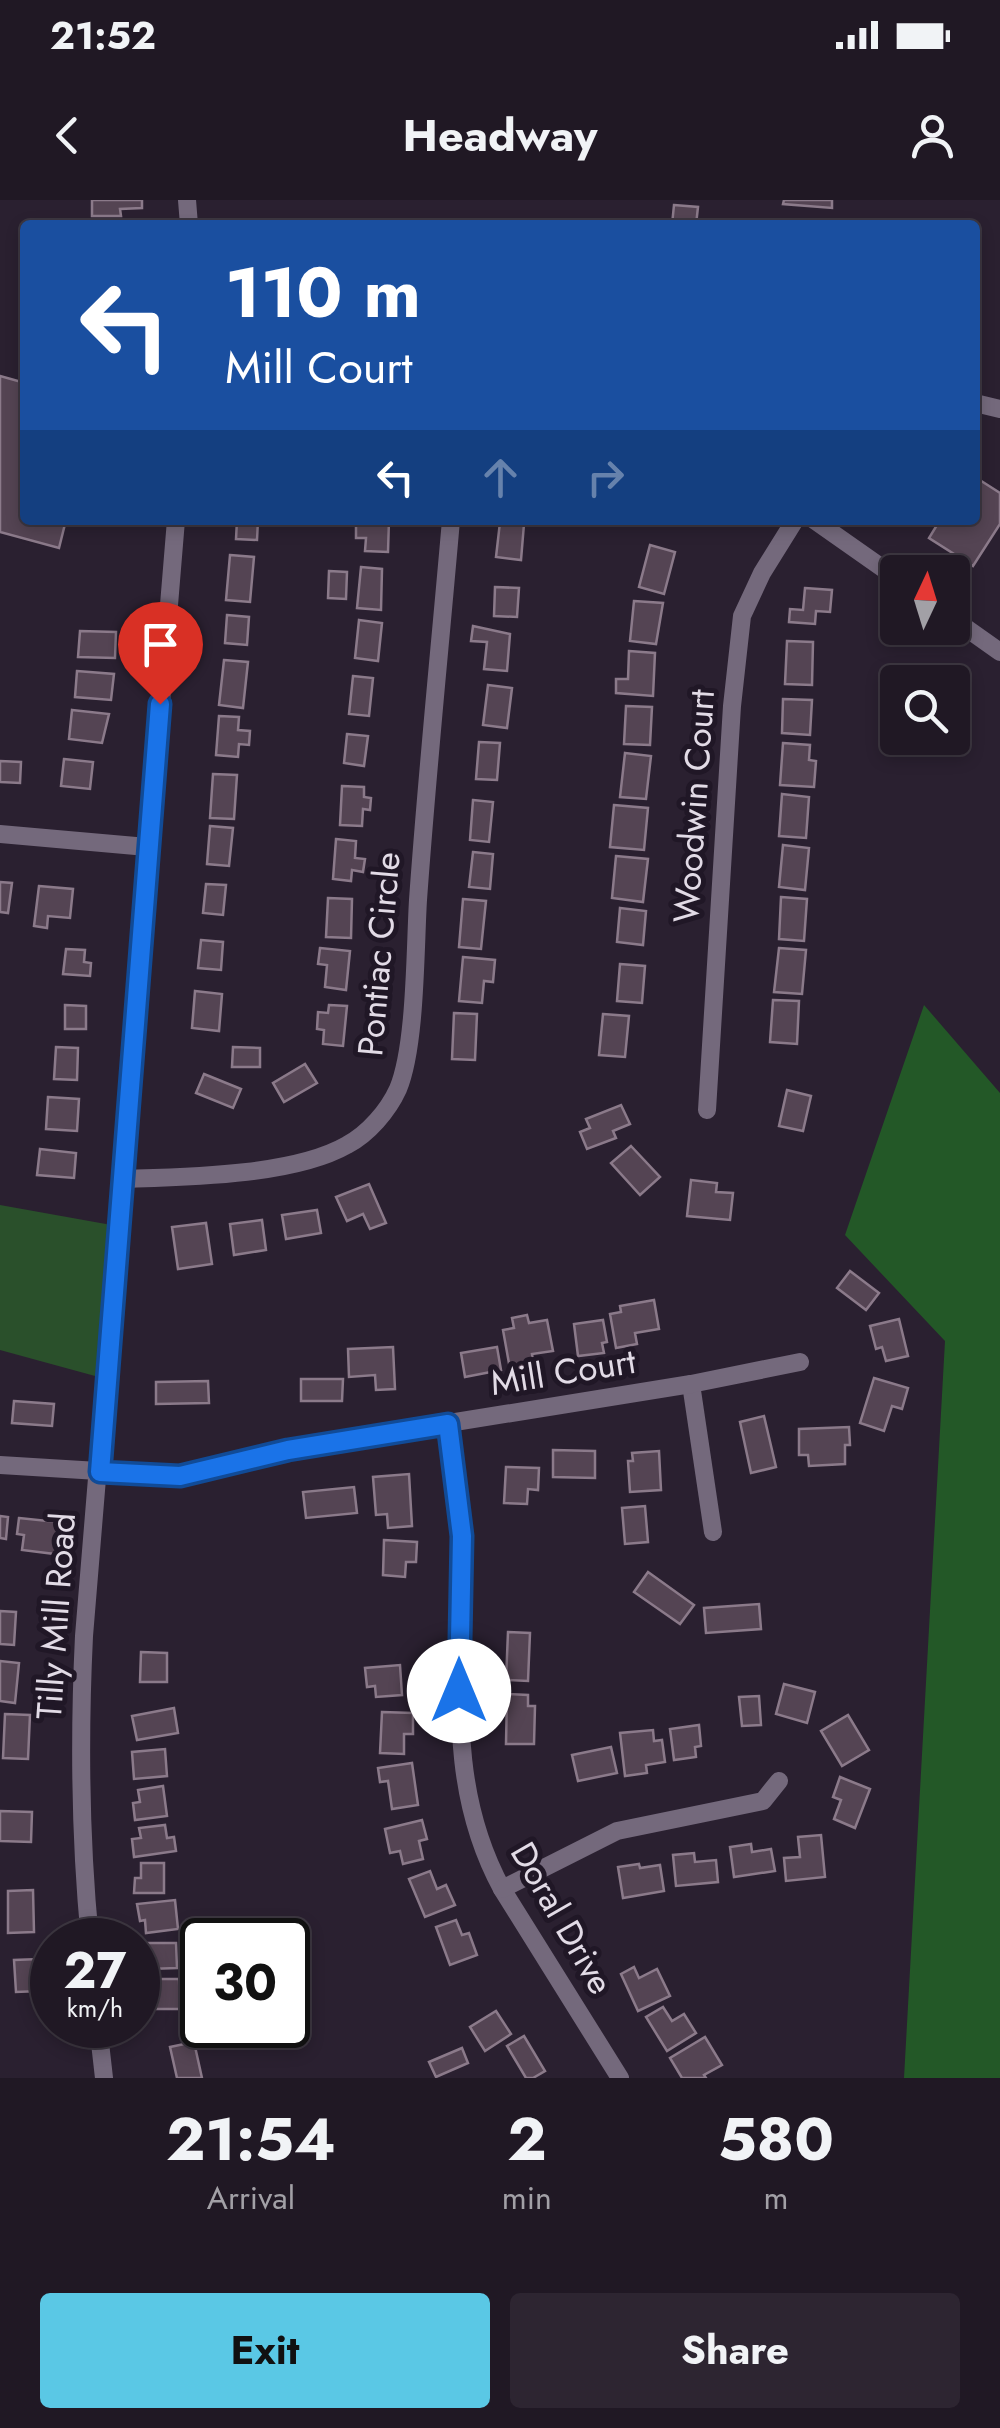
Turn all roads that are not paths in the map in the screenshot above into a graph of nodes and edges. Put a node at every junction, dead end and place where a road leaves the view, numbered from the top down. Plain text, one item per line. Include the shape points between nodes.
1 (176, 525) edge
2 (451, 525) edge
3 (792, 525) edge
4 (821, 525) edge
5 (880, 566) edge
6 (970, 631) edge
7 (1000, 652) edge
8 (0, 834) edge
9 (147, 847) junction
10 (707, 1110) dead end
11 (122, 1179) junction
12 (800, 1362) dead end
13 (691, 1384) junction
14 (448, 1424) junction
15 (0, 1465) edge
16 (100, 1472) junction
17 (714, 1532) dead end
18 (778, 1780) dead end
19 (502, 1889) junction
20 (88, 1918) edge
21 (101, 2048) edge
22 (104, 2078) edge
23 (620, 2078) edge

1 - 9 street, Tilly Mill Road
2 - 11 street, Pontiac Circle via 408,1050 398,1089 376,1122 348,1145 310,1160
3 - 10 street, Woodwin Court via 742,616
4 - 5 street
6 - 7 street
8 - 9 street
9 - 11 street, Tilly Mill Road
11 - 16 street, Tilly Mill Road
12 - 13 street, Mill Court
13 - 14 street, Mill Court
13 - 17 street
14 - 16 street, Mill Court via 180,1476
14 - 19 street, Doral Drive via 462,1536 460,1754 476,1826
15 - 16 street, Mill Court
16 - 20 street, Tilly Mill Road via 79,1736
18 - 19 street via 763,1801 617,1831
19 - 23 street, Doral Drive
21 - 22 street

